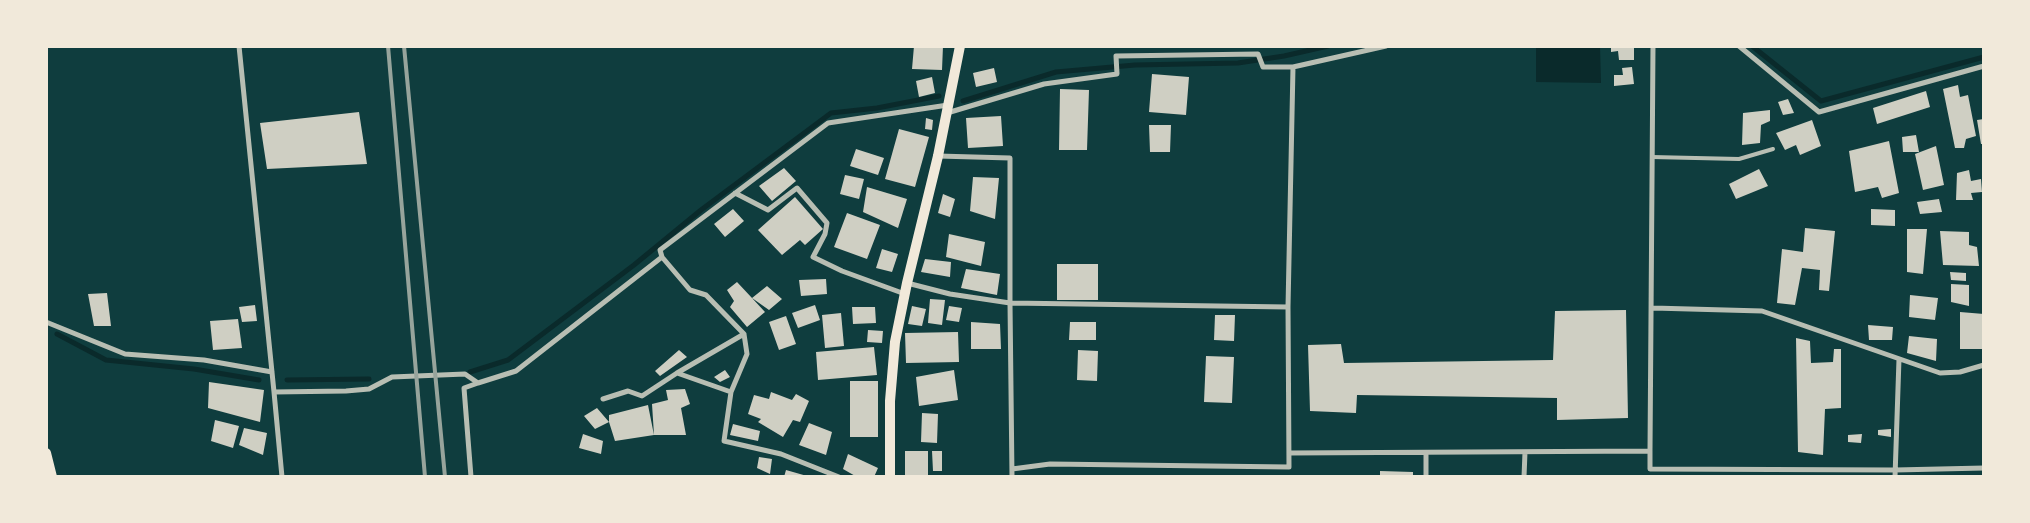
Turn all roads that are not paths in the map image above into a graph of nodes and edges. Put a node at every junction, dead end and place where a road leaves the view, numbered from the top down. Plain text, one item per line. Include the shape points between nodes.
1 (240, 46) edge
2 (960, 46) edge
3 (1258, 46) edge
4 (1386, 46) edge
5 (1653, 46) edge
6 (1739, 46) edge
7 (1258, 54) junction
8 (1984, 66) edge
9 (1293, 67) junction
10 (948, 109) junction
11 (1773, 149) dead end
12 (938, 156) junction
13 (1652, 157) junction
14 (735, 193) junction
15 (662, 257) junction
16 (907, 283) junction
17 (904, 294) junction
18 (1010, 303) junction
19 (1288, 307) junction
20 (1653, 308) junction
21 (46, 322) edge
22 (744, 334) junction
23 (1899, 360) junction
24 (1984, 365) edge
25 (272, 372) junction
26 (677, 372) junction
27 (478, 383) junction
28 (274, 392) junction
29 (731, 392) junction
30 (603, 399) dead end
31 (1650, 451) junction
32 (1525, 452) junction
33 (46, 453) edge
34 (1289, 453) junction
35 (1426, 453) junction
36 (1984, 468) edge
37 (1012, 469) junction
38 (1895, 470) junction
39 (52, 477) edge
40 (282, 477) edge
41 (471, 477) edge
42 (839, 477) edge
43 (890, 477) edge
44 (1012, 477) edge
45 (1426, 477) edge
46 (1524, 477) edge
47 (1895, 477) edge

1 - 25 street
2 - 10 main road
3 - 7 street
4 - 9 street
5 - 13 street
6 - 8 street via 1819,112
7 - 9 street via 1263,67
7 - 10 street via 1116,56 1117,74 1044,84
9 - 19 street
10 - 12 main road
10 - 14 street via 828,124
11 - 13 lane via 1739,159
12 - 16 main road
12 - 18 street via 1010,158
13 - 20 street
14 - 15 street via 660,250
14 - 17 street via 768,210 797,188 827,223 813,257
15 - 22 street via 690,290 706,295
15 - 27 street via 516,370
16 - 17 main road
16 - 18 street via 950,294
17 - 43 main road via 895,342 890,401
18 - 19 street
18 - 37 street
19 - 34 street
20 - 23 street via 1762,311
20 - 31 street
21 - 25 street via 125,354 204,360
22 - 26 street
22 - 29 street via 747,354
23 - 24 street via 1940,373 1960,372
23 - 38 street
25 - 28 street
26 - 29 street
26 - 30 street via 642,396 628,391
27 - 28 street via 465,374 392,377 369,389
27 - 41 street via 464,388
28 - 40 street
29 - 42 street via 724,441 781,454
31 - 32 street
31 - 38 street via 1650,469
32 - 35 street
32 - 46 street
33 - 39 main road
34 - 35 street
34 - 37 street via 1289,467 1050,464
35 - 45 street
36 - 38 street
37 - 44 street
38 - 47 street

